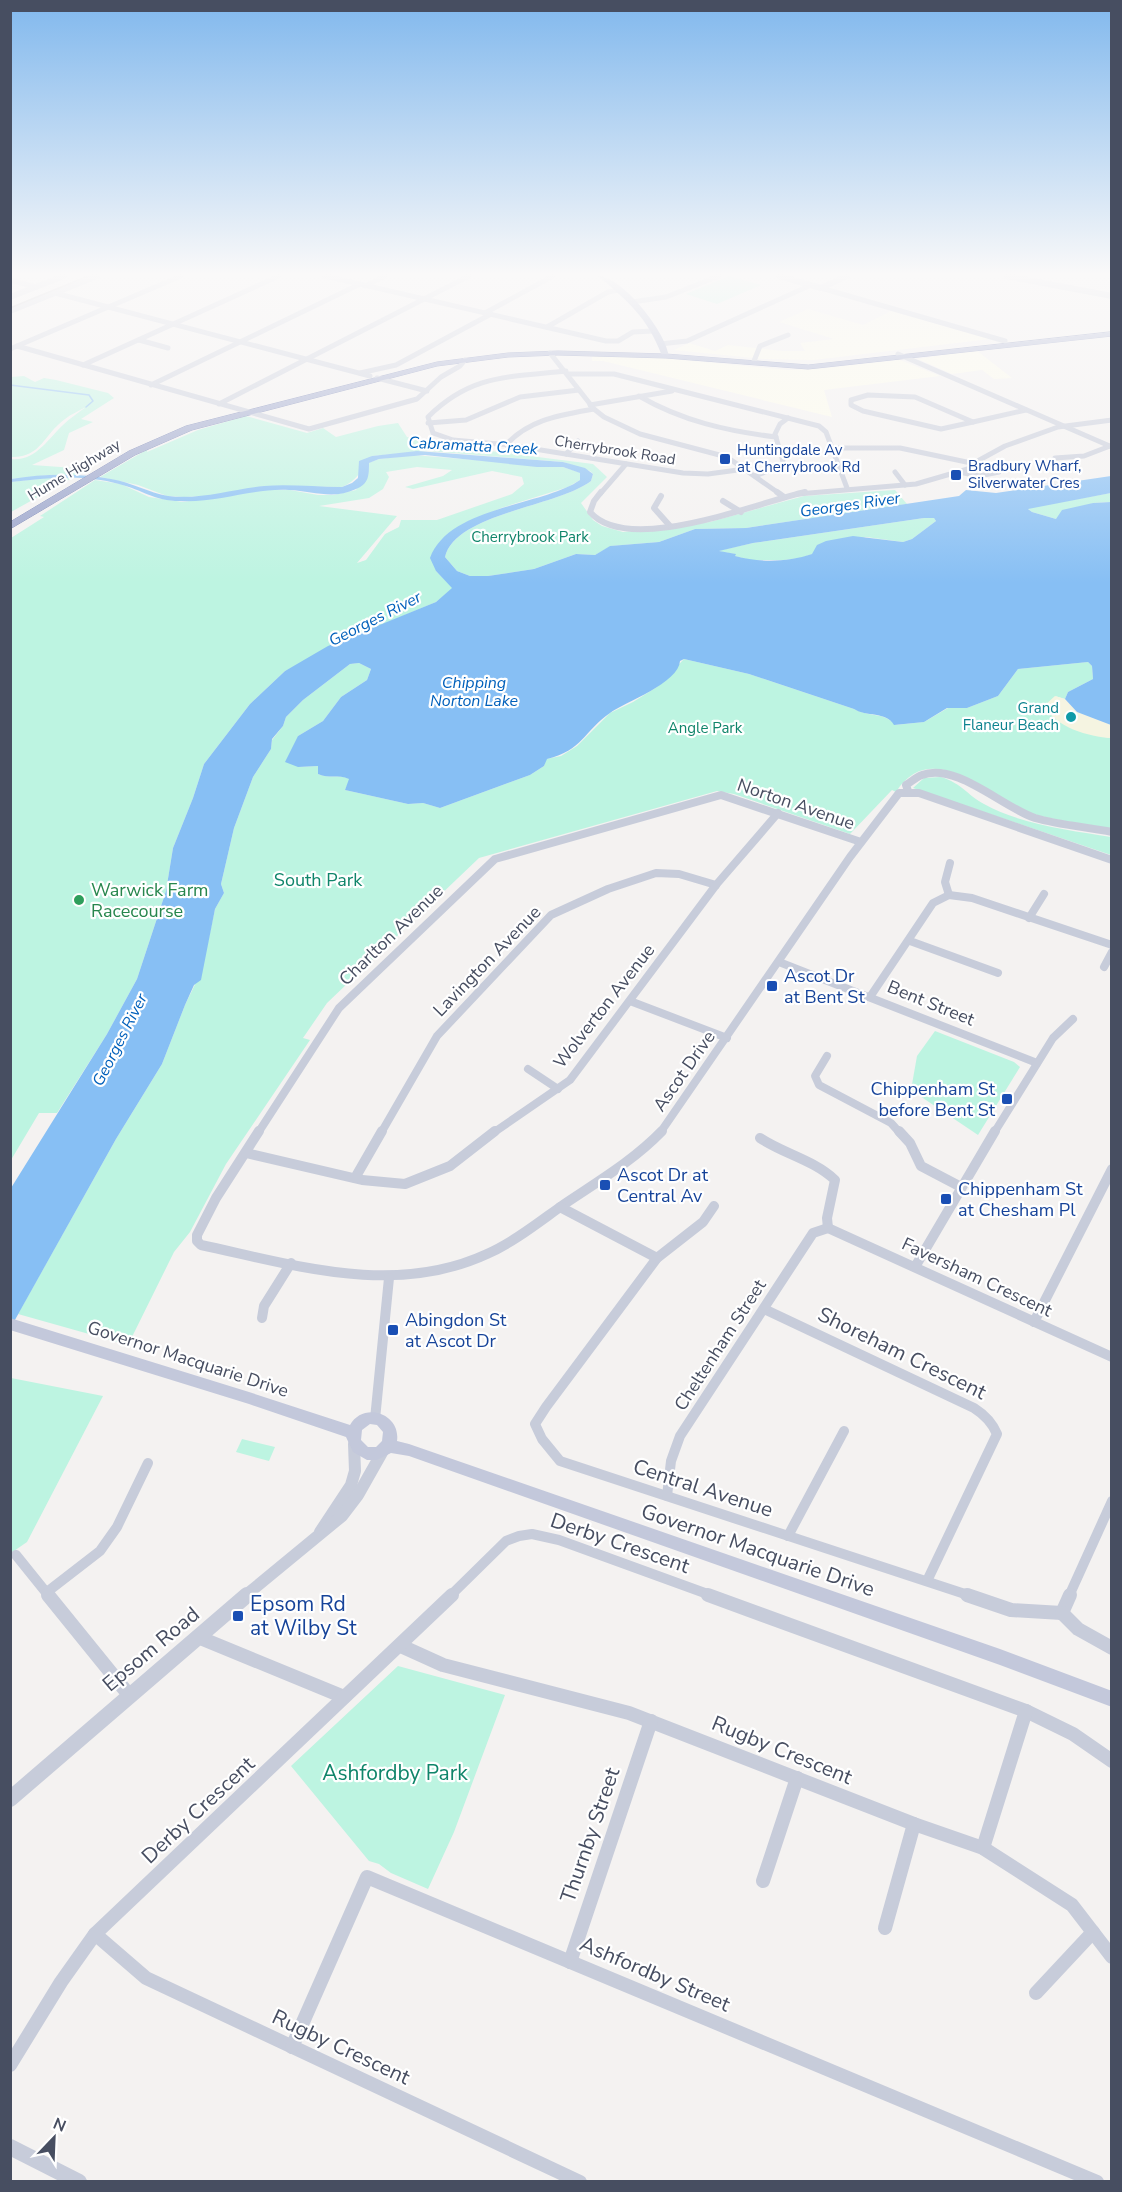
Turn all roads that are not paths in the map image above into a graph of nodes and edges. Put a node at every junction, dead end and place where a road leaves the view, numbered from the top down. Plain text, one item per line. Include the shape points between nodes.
1 (128, 378) edge
2 (165, 378) edge
3 (269, 378) edge
4 (368, 378) edge
5 (378, 378) edge
6 (440, 378) edge
7 (493, 378) edge
8 (571, 378) edge
9 (631, 378) edge
10 (953, 378) edge
11 (151, 385) junction
12 (579, 390) junction
13 (677, 390) junction
14 (427, 391) junction
15 (639, 396) junction
16 (219, 404) junction
17 (592, 407) junction
18 (1026, 410) junction
19 (243, 411) junction
20 (788, 418) junction
21 (1112, 420) edge
22 (974, 422) junction
23 (428, 423) junction
24 (1064, 426) junction
25 (776, 437) junction
26 (876, 439) dead end
27 (578, 441) dead end
28 (506, 445) junction
29 (876, 447) junction
30 (1111, 447) edge
31 (830, 448) junction
32 (566, 454) junction
33 (1055, 458) dead end
34 (626, 464) junction
35 (972, 465) junction
36 (745, 469) junction
37 (894, 472) dead end
38 (958, 472) junction
39 (754, 476) junction
40 (905, 485) junction
41 (72, 486) junction
42 (847, 488) junction
43 (661, 496) dead end
44 (784, 497) junction
45 (723, 501) dead end
46 (741, 512) junction
47 (10, 520) edge
48 (10, 526) edge
49 (670, 526) junction
50 (908, 791) junction
51 (721, 795) joint
52 (778, 813) junction
53 (1112, 832) edge
54 (861, 842) junction
55 (1112, 860) edge
56 (950, 863) dead end
57 (716, 885) junction
58 (1044, 894) dead end
59 (949, 895) junction
60 (1029, 918) junction
61 (910, 940) junction
62 (1112, 945) edge
63 (1112, 952) edge
64 (780, 962) junction
65 (1104, 967) dead end
66 (998, 973) dead end
67 (870, 997) junction
68 (630, 1001) junction
69 (1073, 1019) dead end
70 (728, 1038) junction
71 (827, 1056) dead end
72 (1038, 1063) junction
73 (528, 1069) dead end
74 (558, 1089) junction
75 (760, 1138) dead end
76 (246, 1153) junction
77 (1112, 1169) edge
78 (355, 1178) junction
79 (961, 1187) junction
80 (714, 1206) dead end
81 (560, 1207) junction
82 (828, 1228) junction
83 (197, 1241) joint
84 (657, 1257) junction
85 (291, 1263) junction
86 (915, 1267) junction
87 (389, 1278) junction
88 (764, 1309) junction
89 (262, 1318) dead end
90 (1034, 1322) junction
91 (10, 1324) edge
92 (1112, 1357) edge
93 (375, 1419) junction
94 (844, 1431) dead end
95 (353, 1439) junction
96 (386, 1448) junction
97 (148, 1463) dead end
98 (667, 1496) junction
99 (1112, 1501) edge
100 (320, 1532) junction
101 (788, 1536) junction
102 (16, 1555) dead end
103 (927, 1581) junction
104 (47, 1592) junction
105 (1062, 1613) junction
106 (198, 1637) junction
107 (401, 1646) junction
108 (1112, 1648) edge
109 (129, 1695) junction
110 (344, 1697) junction
111 (1112, 1699) edge
112 (1026, 1711) junction
113 (651, 1721) junction
114 (1112, 1761) edge
115 (798, 1778) junction
116 (10, 1799) edge
117 (914, 1824) junction
118 (983, 1848) junction
119 (764, 1881) dead end
120 (885, 1928) dead end
121 (1093, 1932) junction
122 (95, 1934) junction
123 (1112, 1957) edge
124 (570, 1962) junction
125 (1036, 1993) dead end
126 (292, 2047) junction
127 (10, 2065) edge
128 (10, 2147) edge
129 (79, 2181) edge
130 (580, 2181) edge
131 (1097, 2181) edge

1 - 11 street
2 - 11 street
3 - 16 street
4 - 19 highway, Hume Highway
5 - 14 street
6 - 14 street
7 - 23 street via 461,392 434,411
8 - 12 street
9 - 13 street
10 - 18 street
11 - 16 street
12 - 17 street
12 - 23 street via 519,396 466,420
13 - 15 street
13 - 20 street
14 - 19 street via 413,400 309,429
15 - 17 street
15 - 25 street via 669,413 701,424
16 - 19 street
17 - 28 street via 543,420 513,435
17 - 36 street via 640,434 718,454
18 - 22 street
18 - 24 street
19 - 41 highway, Hume Highway via 163,433
20 - 25 street via 780,424
20 - 31 street via 824,429
21 - 24 street
22 - 22 street via 931,428 851,405 852,400 861,396 911,395
23 - 28 street, Cherrybrook Road via 433,433 446,438
24 - 30 street
24 - 35 street via 1005,446
25 - 39 street via 784,465
26 - 29 street
27 - 32 street
28 - 32 street, Cherrybrook Road
29 - 31 street
29 - 35 street via 924,452
30 - 33 street via 1084,456
31 - 42 street
32 - 34 street, Cherrybrook Road
34 - 36 street, Cherrybrook Road via 693,474
34 - 49 street via 594,501 590,512 617,528 647,530
35 - 38 street
35 - 38 street via 999,472 979,476
36 - 39 street
37 - 40 street
38 - 40 street
39 - 44 street
40 - 42 street
41 - 47 highway, Hume Highway
41 - 48 highway, Hume Highway
42 - 44 street
43 - 49 street via 654,508
44 - 46 street
45 - 46 street
46 - 49 street
50 - 53 street, Ascot Drive via 906,785 922,775 945,774 1036,818
50 - 54 street, Ascot Drive via 899,793
50 - 55 street
51 - 52 street, Norton Avenue
51 - 76 street, Charlton Avenue via 495,860 339,1008
52 - 54 street, Norton Avenue
52 - 57 street, Wolverton Avenue
54 - 64 street, Ascot Drive
56 - 59 street via 945,882
57 - 68 street, Wolverton Avenue
57 - 78 street, Lavington Avenue via 677,873 650,874 551,915 437,1036
58 - 60 street
59 - 60 street via 972,897
59 - 61 street via 933,903
60 - 62 street
61 - 66 street
61 - 67 street
63 - 65 street
64 - 67 street, Bent Street
64 - 70 street, Ascot Drive
67 - 72 street, Bent Street
68 - 70 street
68 - 74 street, Wolverton Avenue via 570,1080
69 - 72 street via 1053,1038
70 - 81 street, Ascot Drive via 659,1135
71 - 79 street via 815,1076 819,1085 891,1123 910,1143 921,1166
72 - 79 street
73 - 74 street
74 - 78 street, Wolverton Avenue via 511,1119 450,1167 405,1184
75 - 82 street via 822,1168 835,1180
76 - 78 street, Wolverton Avenue
76 - 83 street, Charlton Avenue via 216,1198
77 - 90 street
79 - 86 street
80 - 84 street via 703,1222
81 - 84 street
81 - 87 street, Ascot Drive via 473,1260 432,1272
82 - 86 street, Faversham Crescent
82 - 88 street, Cheltenham Street via 813,1233
83 - 85 street, Ascot Drive
84 - 98 street, Central Avenue via 535,1424 538,1436 560,1461
85 - 87 street, Ascot Drive via 349,1276
85 - 89 street via 264,1305
86 - 90 street, Faversham Crescent
87 - 93 street
88 - 98 street, Cheltenham Street via 680,1436 671,1461
88 - 103 street, Shoreham Crescent via 974,1408 985,1414 995,1428 998,1434
90 - 92 street, Faversham Crescent
91 - 95 main road, Governor Macquarie Drive
93 - 95 main road via 364,1421
93 - 96 main road via 389,1426 392,1436
94 - 101 street
95 - 96 main road via 357,1448 367,1453
95 - 100 street, Epsom Road via 355,1471 351,1485
96 - 100 street, Epsom Road via 353,1503 334,1525
96 - 111 main road, Governor Macquarie Drive via 409,1450 526,1489
97 - 104 street via 117,1527 100,1551
98 - 101 street, Central Avenue
99 - 105 street
100 - 106 street, Epsom Road
101 - 103 street, Central Avenue
102 - 104 street
103 - 105 street, Central Avenue via 1011,1610
104 - 109 street
105 - 108 street via 1078,1629
106 - 109 street, Epsom Road
106 - 110 street
107 - 110 street, Derby Crescent
107 - 112 street, Derby Crescent via 506,1541 527,1533 537,1534
107 - 113 street, Rugby Crescent via 443,1665
109 - 116 street, Epsom Road
110 - 122 street, Derby Crescent
112 - 114 street, Derby Crescent via 1073,1734
112 - 118 street
113 - 115 street, Rugby Crescent
113 - 124 street, Thurnby Street
115 - 117 street, Rugby Crescent
115 - 119 street
117 - 118 street, Rugby Crescent
117 - 120 street
118 - 121 street, Rugby Crescent via 1072,1905
121 - 123 street, Rugby Crescent
121 - 125 street
122 - 126 street, Rugby Crescent via 146,1978
122 - 127 street, Derby Crescent via 72,1963
124 - 126 street, Ashfordby Street via 368,1877
124 - 131 street, Ashfordby Street
126 - 130 street, Rugby Crescent
128 - 129 street

